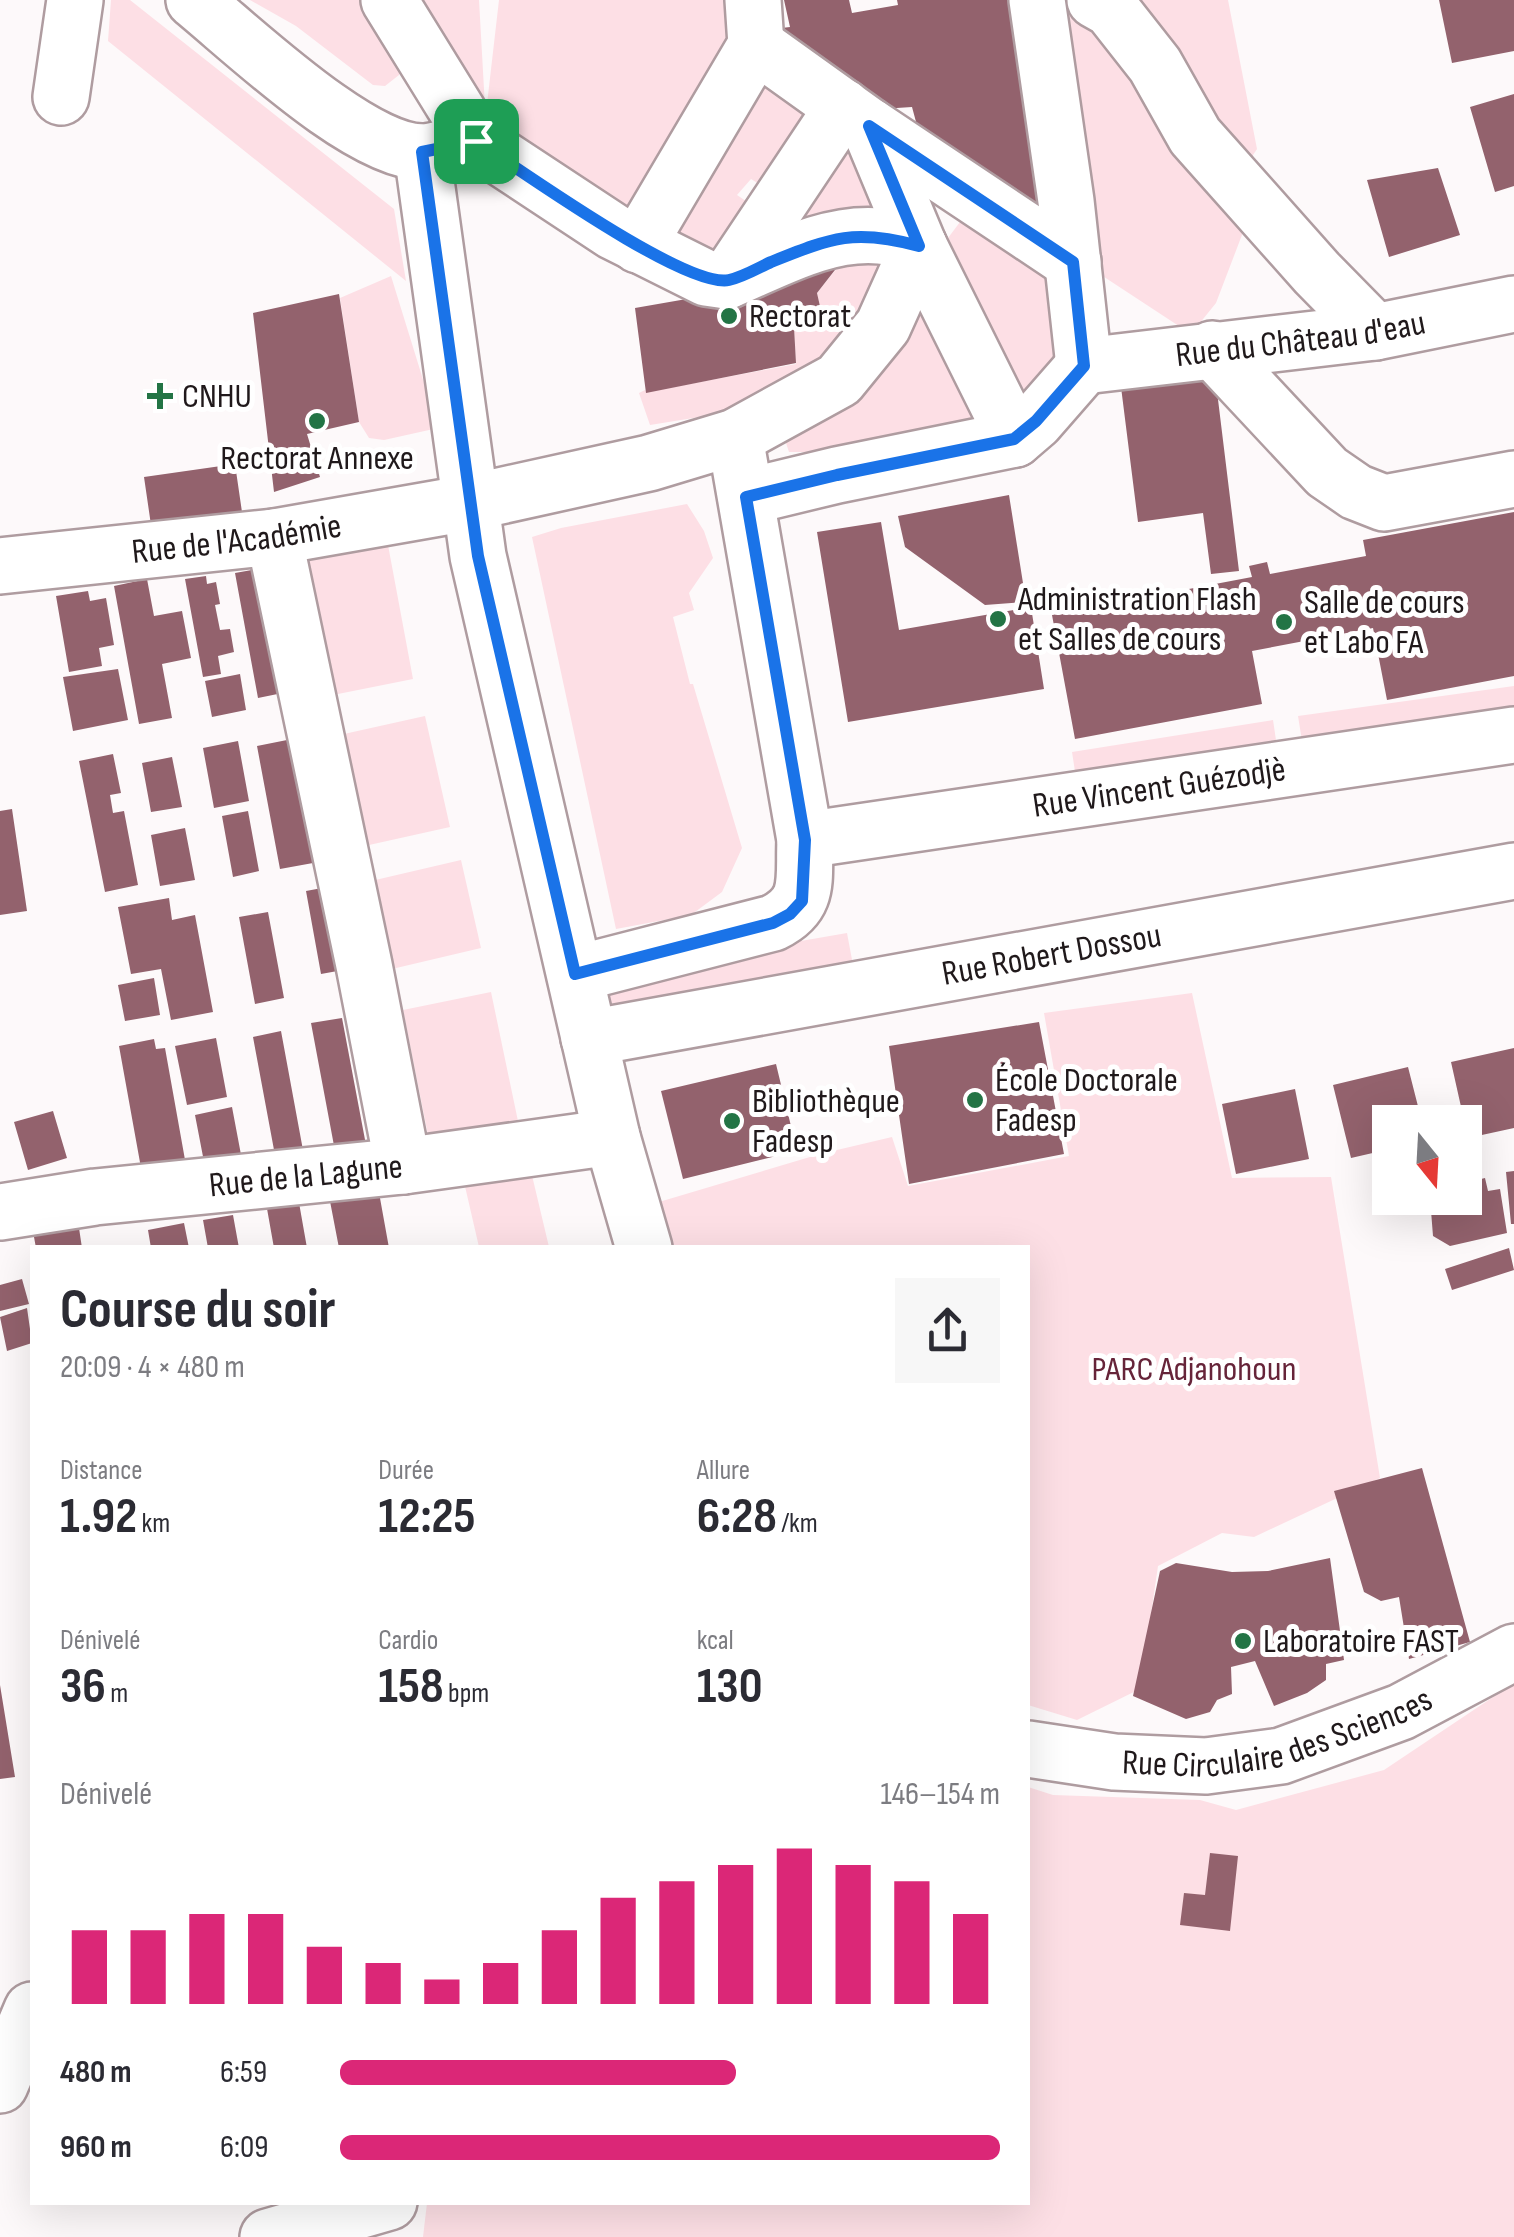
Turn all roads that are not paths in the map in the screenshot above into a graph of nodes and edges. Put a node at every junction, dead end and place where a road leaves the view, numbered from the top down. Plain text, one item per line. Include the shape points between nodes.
1 (75, 0) edge
2 (194, 0) edge
3 (388, 0) edge
4 (1037, 0) edge
5 (1095, 0) edge
6 (755, 23) edge
7 (61, 97) dead end
8 (856, 117) junction
9 (466, 124) junction
10 (422, 152) junction
11 (638, 246) junction
12 (919, 246) junction
13 (1073, 262) junction
14 (727, 281) junction
15 (1514, 304) edge
16 (1375, 332) junction
17 (1212, 350) junction
18 (1084, 366) junction
19 (734, 437) junction
20 (1014, 439) junction
21 (1514, 479) edge
22 (746, 497) junction
23 (468, 503) junction
24 (274, 537) junction
25 (0, 566) edge
26 (1514, 735) edge
27 (805, 840) junction
28 (1514, 871) edge
29 (575, 974) junction
30 (589, 1038) junction
31 (612, 1137) junction
32 (403, 1166) junction
33 (0, 1212) edge
34 (643, 1245) edge
35 (1514, 1652) edge
36 (1030, 1749) edge
37 (30, 2015) edge
38 (0, 2085) edge
39 (379, 2205) edge
40 (405, 2205) edge
41 (268, 2237) edge
42 (410, 2237) edge

1 - 7 lane
2 - 10 lane via 328,110 389,145
3 - 9 lane
4 - 13 lane
5 - 16 lane via 1155,65 1196,136
6 - 8 lane
6 - 11 lane
8 - 12 lane
8 - 13 lane
8 - 14 lane
9 - 10 lane
9 - 11 lane
10 - 23 lane
11 - 14 lane
12 - 14 lane via 882,236 820,242
12 - 19 lane, Rue de l'Académie via 883,326 839,380
12 - 20 lane
13 - 18 lane
15 - 16 lane, Rue du Château d'eau
16 - 17 lane, Rue du Château d'eau
17 - 18 lane, Rue du Château d'eau
17 - 21 lane via 1327,472 1356,492 1384,503
18 - 20 lane
19 - 22 lane
19 - 23 lane, Rue de l'Académie via 649,464
20 - 22 lane
22 - 27 lane
23 - 24 lane, Rue de l'Académie
23 - 29 lane
24 - 25 lane, Rue de l'Académie
24 - 32 lane
26 - 27 lane, Rue Vincent Guézodjè
27 - 29 lane via 802,901 790,914
28 - 30 lane, Rue Robert Dossou
29 - 30 lane
30 - 31 lane
31 - 32 lane, Rue de la Lagune
31 - 34 lane
32 - 33 lane, Rue de la Lagune
35 - 36 lane, Rue Circulaire des Sciences via 1401,1712 1280,1756 1187,1765
37 - 38 lane
39 - 41 lane
40 - 42 lane

